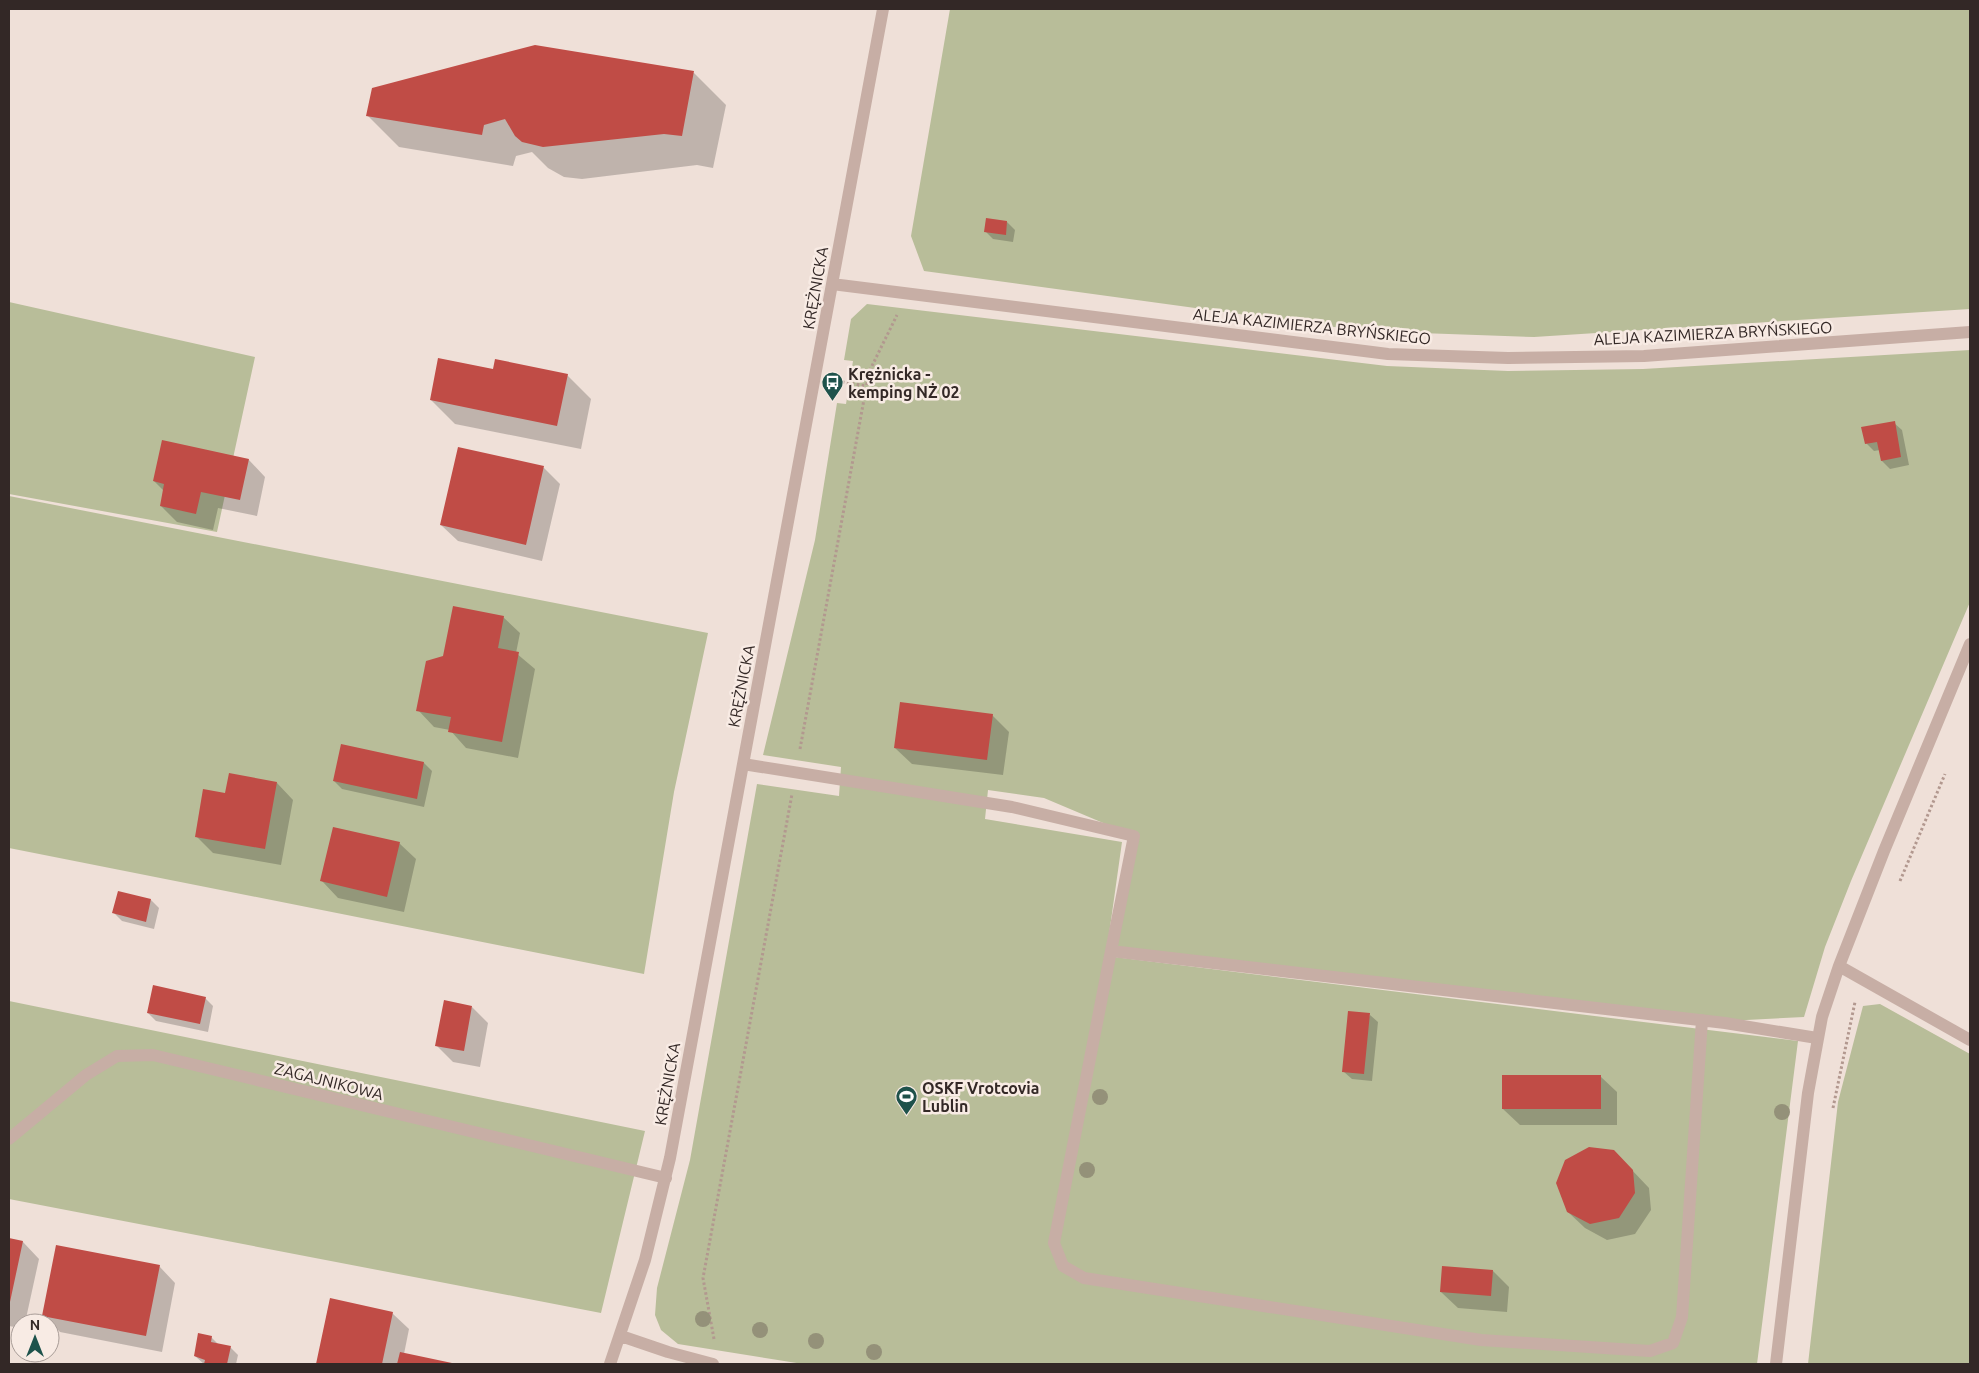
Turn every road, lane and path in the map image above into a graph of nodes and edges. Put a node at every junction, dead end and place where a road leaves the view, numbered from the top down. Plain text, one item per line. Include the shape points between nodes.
1 (883, 9) edge
2 (832, 284) junction
3 (908, 293) junction
4 (1970, 332) edge
5 (834, 380) dead end
6 (866, 386) junction
7 (1970, 644) edge
8 (743, 764) junction
9 (1947, 767) dead end
10 (796, 772) junction
11 (1898, 886) dead end
12 (1111, 951) junction
13 (1839, 966) junction
14 (1861, 978) junction
15 (1702, 1020) junction
16 (1817, 1038) junction
17 (1970, 1040) edge
18 (1833, 1109) dead end
19 (9, 1139) edge
20 (666, 1178) junction
21 (621, 1336) junction
22 (715, 1345) dead end
23 (610, 1364) edge
24 (713, 1364) edge
25 (1776, 1364) edge

1 - 2 street, KRĘŻNICKA
2 - 3 street, ALEJA KAZIMIERZA BRYŃSKIEGO
2 - 8 street, KRĘŻNICKA
3 - 4 street, ALEJA KAZIMIERZA BRYŃSKIEGO via 1379,352 1490,357 1644,356
3 - 6 path via 869,372
5 - 6 path
6 - 10 path
7 - 13 street
8 - 10 street
8 - 20 street, KRĘŻNICKA
9 - 11 path
10 - 12 street via 1012,807 1134,836
10 - 22 path via 703,1278
12 - 15 street
12 - 15 street via 1054,1243 1063,1266 1084,1278 1481,1340 1650,1351 1673,1343 1682,1317
13 - 14 street
13 - 16 street
14 - 17 street
14 - 18 path
15 - 16 street
16 - 25 street
19 - 20 street, ZAGAJNIKOWA via 86,1075 117,1056 153,1055
20 - 21 street, KRĘŻNICKA
21 - 23 street, KRĘŻNICKA
21 - 24 street

